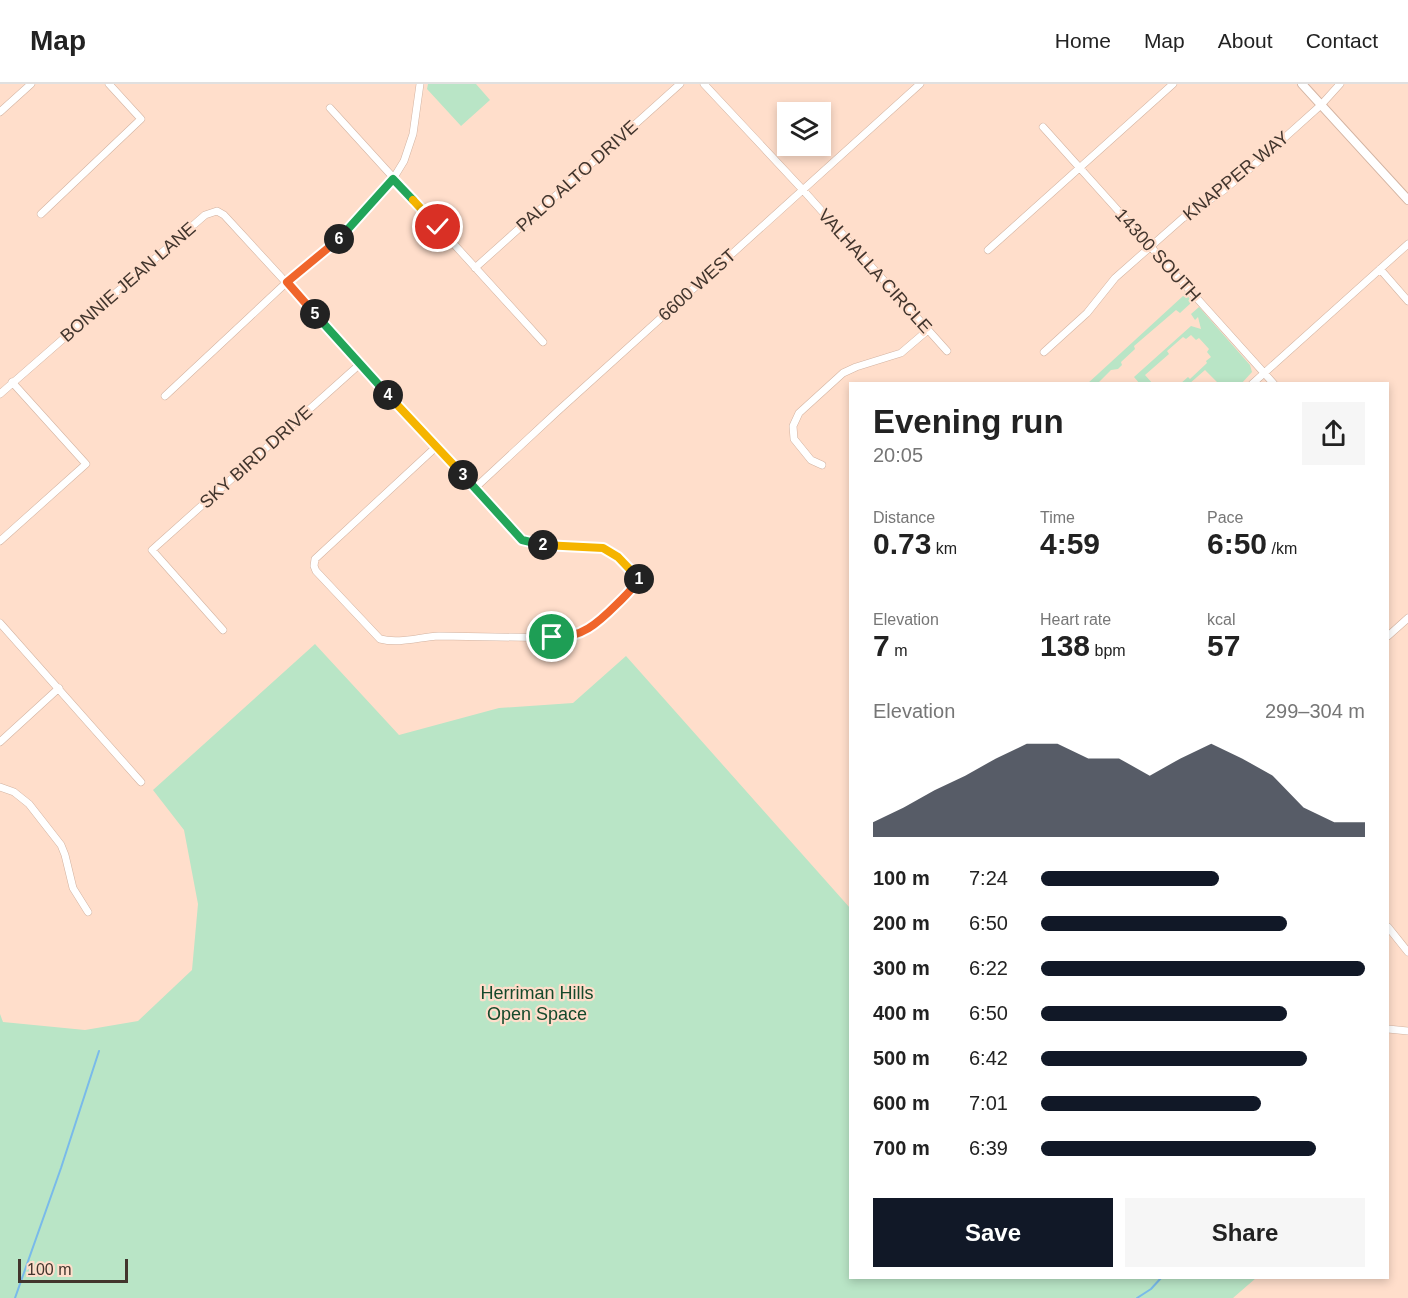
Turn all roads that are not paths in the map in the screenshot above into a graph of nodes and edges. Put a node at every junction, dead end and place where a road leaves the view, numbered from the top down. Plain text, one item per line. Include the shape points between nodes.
1 (31, 84) edge
2 (109, 84) edge
3 (420, 84) edge
4 (680, 84) edge
5 (704, 84) edge
6 (920, 84) edge
7 (1173, 84) edge
8 (1302, 84) edge
9 (1340, 84) edge
10 (1321, 105) junction
11 (330, 108) dead end
12 (0, 112) edge
13 (1043, 127) dead end
14 (1080, 168) junction
15 (393, 179) junction
16 (803, 190) junction
17 (1408, 200) edge
18 (41, 214) dead end
19 (1408, 244) edge
20 (1150, 246) junction
21 (988, 250) dead end
22 (475, 268) junction
23 (1380, 269) junction
24 (287, 282) junction
25 (1408, 301) edge
26 (928, 330) junction
27 (543, 342) dead end
28 (947, 351) dead end
29 (1044, 352) dead end
30 (360, 364) junction
31 (1264, 373) junction
32 (12, 382) junction
33 (1254, 382) edge
34 (1272, 382) edge
35 (0, 394) edge
36 (165, 396) dead end
37 (436, 447) junction
38 (822, 465) dead end
39 (476, 488) junction
40 (0, 541) edge
41 (1408, 618) edge
42 (0, 623) edge
43 (223, 630) dead end
44 (1389, 635) edge
45 (58, 688) junction
46 (0, 742) edge
47 (141, 782) dead end
48 (0, 787) edge
49 (88, 912) dead end
50 (1389, 928) edge
51 (1408, 952) edge
52 (1389, 1029) edge
53 (1408, 1031) edge

1 - 12 street
2 - 18 street via 141,119
3 - 15 street via 413,134
4 - 22 street, PALO ALTO DRIVE
5 - 16 street, VALHALLA CIRCLE
6 - 16 street, 6600 WEST
7 - 14 street
8 - 10 street
9 - 10 street, KNAPPER WAY
10 - 17 street
10 - 20 street, KNAPPER WAY via 1224,190
11 - 15 street
13 - 14 street, 14300 SOUTH
14 - 20 street, 14300 SOUTH
14 - 21 street
15 - 22 street
15 - 24 street via 342,236
16 - 26 street, VALHALLA CIRCLE
16 - 39 street, 6600 WEST
19 - 23 street
20 - 29 street, KNAPPER WAY
20 - 31 street, 14300 SOUTH
22 - 27 street
23 - 25 street
23 - 31 street
24 - 30 street, BONNIE JEAN LANE
24 - 32 street, BONNIE JEAN LANE via 224,215 211,212
24 - 36 street
26 - 28 street, VALHALLA CIRCLE
26 - 38 street via 901,353 848,370 799,413 793,426 794,439 811,460
30 - 37 street, BONNIE JEAN LANE
30 - 43 street, SKY BIRD DRIVE via 152,550
31 - 33 street
31 - 34 street, 14300 SOUTH
32 - 35 street
32 - 40 street via 86,464
37 - 39 street, BONNIE JEAN LANE
37 - 39 street, BONNIE JEAN LANE via 319,554 314,566 380,639 565,638 599,622 639,579 603,548 522,540
41 - 44 street
42 - 45 street
45 - 46 street
45 - 47 street
48 - 49 street via 28,804 60,845 74,888
50 - 51 street
52 - 53 street

